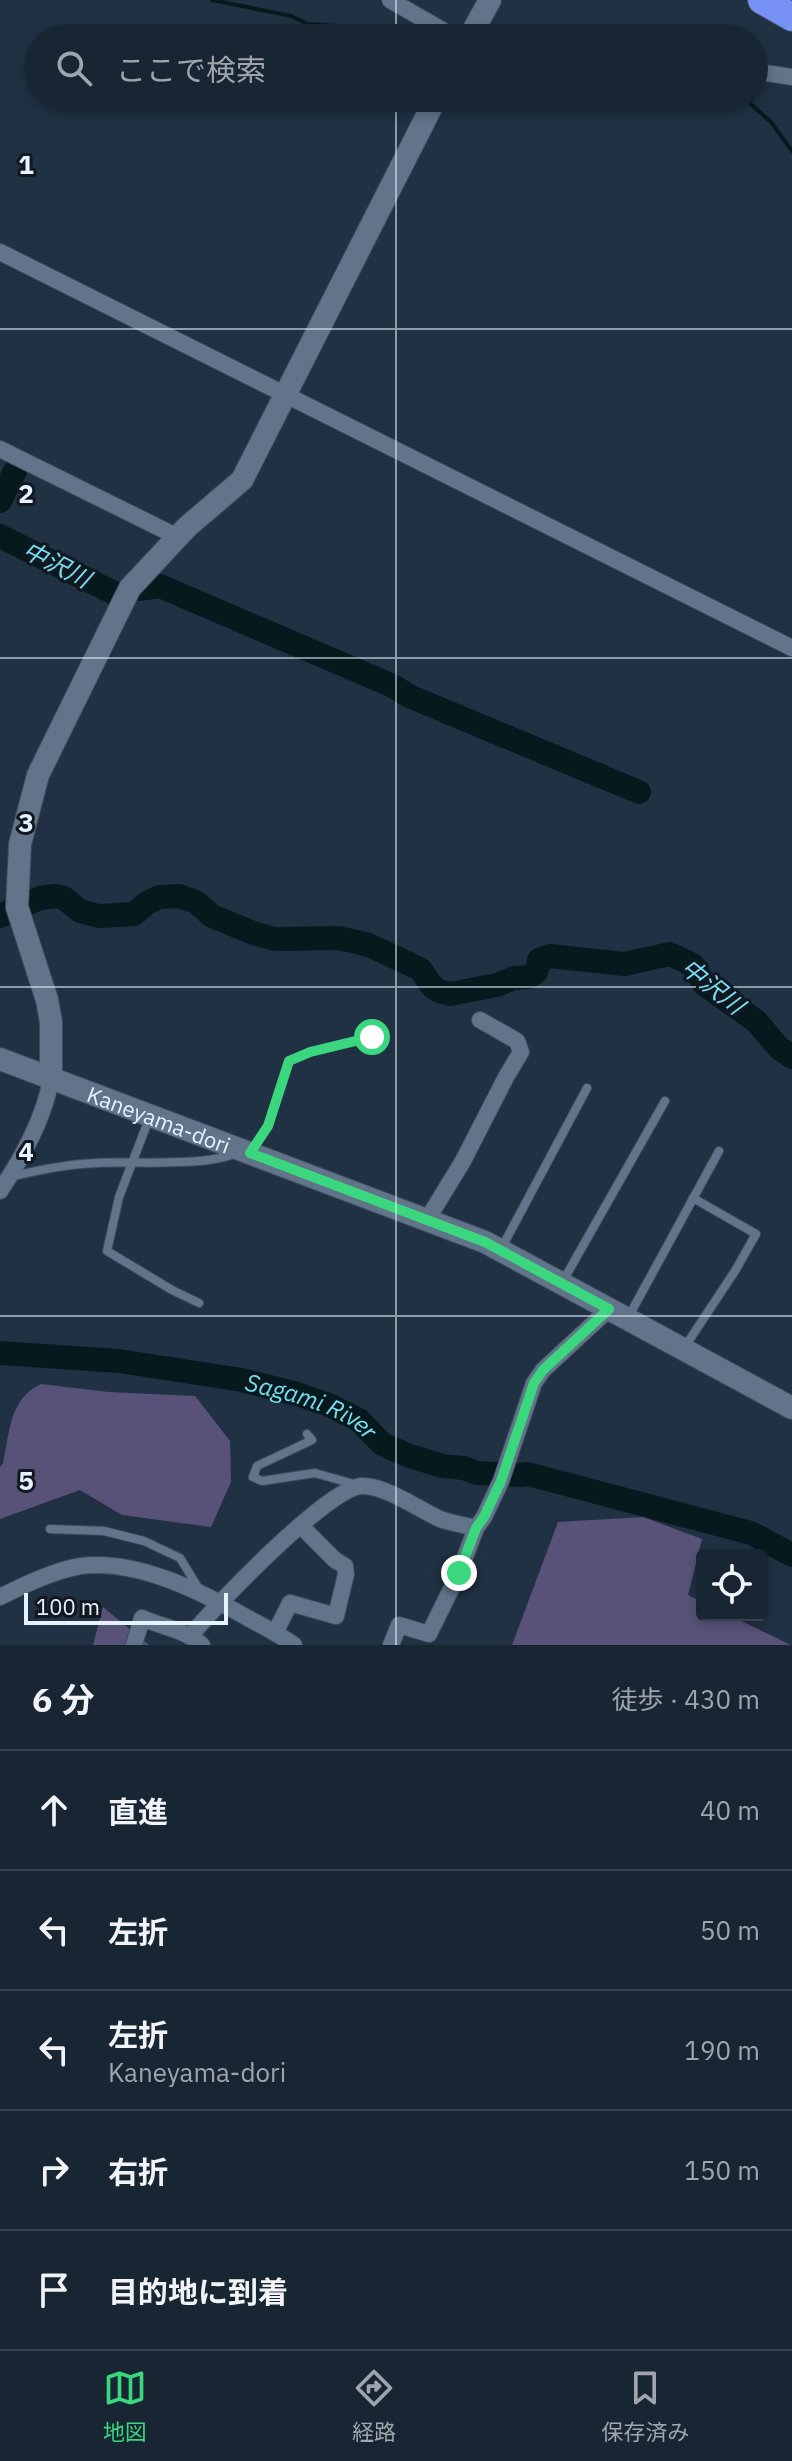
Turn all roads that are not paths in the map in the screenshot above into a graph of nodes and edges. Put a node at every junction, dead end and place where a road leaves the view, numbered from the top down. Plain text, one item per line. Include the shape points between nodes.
1 (390, 0) edge
2 (490, 0) edge
3 (762, 0) edge
4 (792, 17) edge
5 (432, 24) edge
6 (477, 24) edge
7 (768, 73) edge
8 (792, 77) edge
9 (429, 112) edge
10 (0, 252) edge
11 (285, 395) junction
12 (0, 449) edge
13 (178, 537) junction
14 (792, 648) edge
15 (480, 1020) dead end
16 (372, 1037) dead end
17 (0, 1059) edge
18 (51, 1077) junction
19 (587, 1088) dead end
20 (665, 1101) dead end
21 (151, 1115) junction
22 (246, 1151) junction
23 (719, 1151) dead end
24 (131, 1163) junction
25 (4, 1184) edge
26 (693, 1198) junction
27 (427, 1220) junction
28 (500, 1251) junction
29 (562, 1284) junction
30 (199, 1303) dead end
31 (618, 1314) junction
32 (683, 1349) junction
33 (792, 1408) edge
34 (307, 1434) dead end
35 (359, 1486) junction
36 (301, 1526) junction
37 (476, 1528) junction
38 (50, 1529) dead end
39 (201, 1593) junction
40 (0, 1597) edge
41 (219, 1602) junction
42 (275, 1633) junction
43 (197, 1640) edge
44 (134, 1645) edge
45 (294, 1645) edge
46 (391, 1645) edge

1 - 5 street
2 - 6 street
3 - 4 highway
7 - 8 street
9 - 11 street
10 - 11 street
11 - 13 street via 242,480
11 - 14 street
12 - 13 street
13 - 18 street via 130,588 38,775 20,844 17,907 47,1000
15 - 27 street via 517,1041 521,1052
16 - 22 lane via 289,1061 268,1126
17 - 18 street, Kaneyama-dori
18 - 21 street, Kaneyama-dori
18 - 25 street via 26,1145
19 - 28 lane
20 - 29 lane
21 - 22 street, Kaneyama-dori
21 - 24 lane
22 - 24 lane via 214,1160
22 - 27 street, Kaneyama-dori
23 - 26 lane
24 - 25 lane via 70,1166
24 - 30 lane via 107,1251
26 - 31 lane
26 - 32 lane via 756,1234
27 - 28 street, Kaneyama-dori
28 - 29 street, Kaneyama-dori
29 - 31 street, Kaneyama-dori
31 - 32 street, Kaneyama-dori
31 - 37 street via 543,1370 534,1383 501,1481
32 - 33 street, Kaneyama-dori
34 - 35 lane via 312,1440 257,1466 253,1477 262,1481 315,1473
35 - 36 street
35 - 37 street via 375,1487 444,1520
36 - 41 street
36 - 42 street via 345,1566 336,1616 290,1603
37 - 46 street via 429,1634 399,1625
38 - 39 lane via 104,1531 144,1541 180,1558
39 - 40 street via 145,1572 80,1566
39 - 41 street
41 - 42 street
41 - 43 street
42 - 45 street
43 - 44 street via 142,1618

